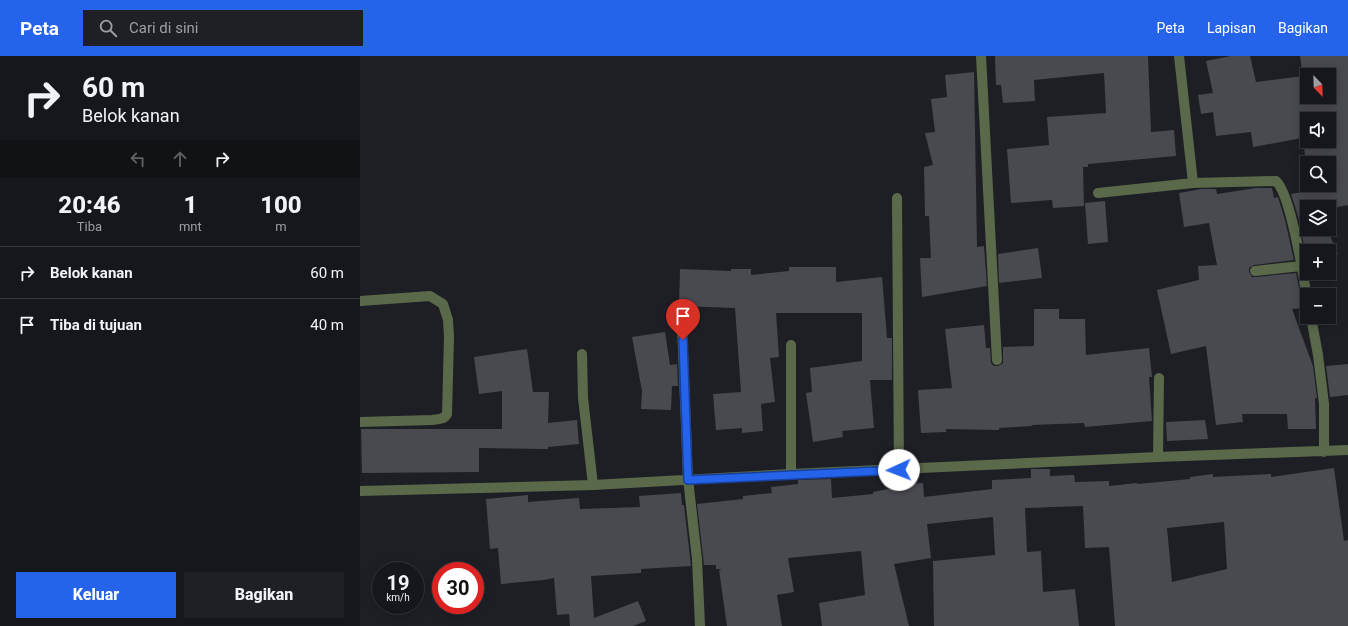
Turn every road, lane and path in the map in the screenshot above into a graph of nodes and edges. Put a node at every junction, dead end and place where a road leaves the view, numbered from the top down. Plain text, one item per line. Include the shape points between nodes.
1 (981, 56) edge
2 (1179, 56) edge
3 (1193, 183) junction
4 (1098, 193) dead end
5 (897, 198) dead end
6 (1300, 261) edge
7 (1300, 266) edge
8 (1255, 271) dead end
9 (360, 301) edge
10 (682, 324) dead end
11 (1311, 324) edge
12 (791, 345) dead end
13 (582, 354) dead end
14 (997, 360) dead end
15 (1158, 378) dead end
16 (360, 422) edge
17 (1348, 450) edge
18 (1324, 452) junction
19 (1158, 457) junction
20 (899, 470) junction
21 (791, 474) junction
22 (688, 480) junction
23 (593, 485) junction
24 (360, 491) edge
25 (700, 626) edge

1 - 14 street
2 - 3 street
3 - 4 street
3 - 6 street via 1276,181 1284,192
5 - 20 street
7 - 8 street
9 - 16 street via 430,296 443,304 448,320 449,337 446,417 432,420
10 - 22 street
11 - 18 street via 1324,404
12 - 21 street
13 - 23 street via 583,398
15 - 19 street
17 - 18 street
18 - 19 street
19 - 20 street
20 - 21 street
21 - 22 street
22 - 23 street
22 - 25 street via 697,559
23 - 24 street

